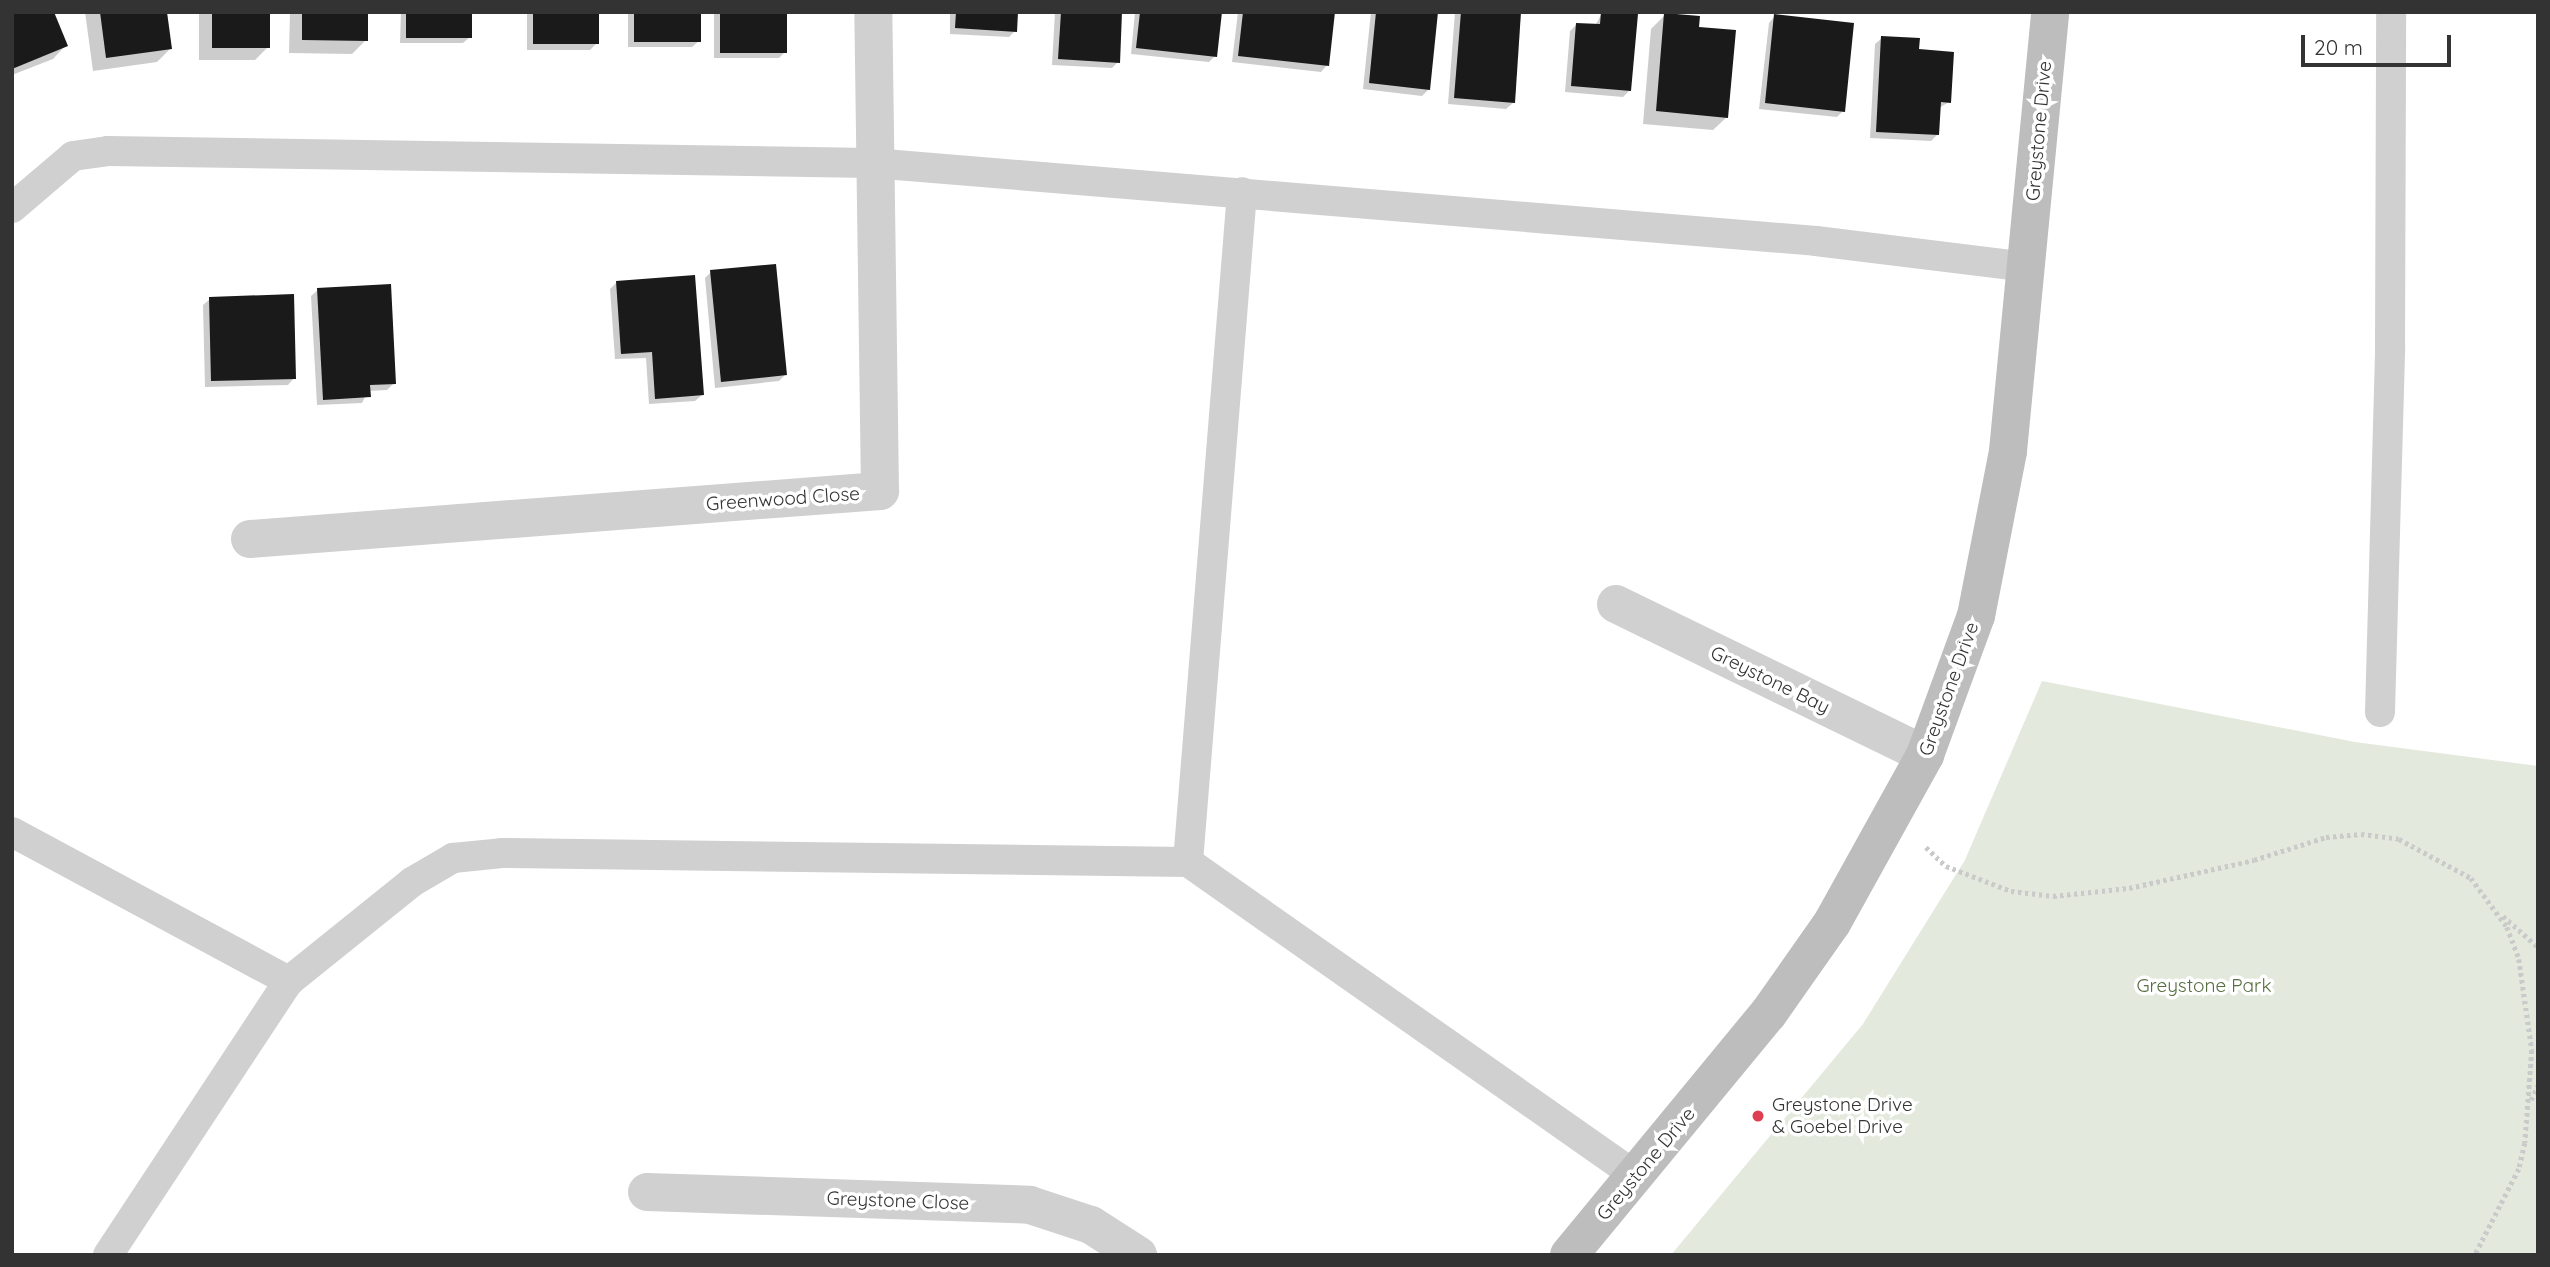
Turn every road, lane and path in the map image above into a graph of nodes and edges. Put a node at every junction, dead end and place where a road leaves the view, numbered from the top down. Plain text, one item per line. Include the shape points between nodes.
1 (873, 12) edge
2 (2050, 12) edge
3 (2391, 12) edge
4 (872, 163) junction
5 (1242, 192) junction
6 (12, 208) edge
7 (2028, 267) junction
8 (250, 539) dead end
9 (1615, 604) dead end
10 (2381, 712) dead end
11 (1926, 755) junction
12 (1894, 817) junction
13 (12, 832) edge
14 (1188, 862) junction
15 (2495, 908) junction
16 (2538, 947) edge
17 (289, 981) junction
18 (2538, 1085) edge
19 (2529, 1104) junction
20 (1636, 1176) junction
21 (647, 1192) dead end
22 (108, 1255) edge
23 (1138, 1255) edge
24 (1569, 1255) edge
25 (2474, 1255) edge

1 - 4 street, Greenwood Close
2 - 7 street, Greystone Drive
3 - 10 lane via 2390,346
4 - 5 lane
4 - 6 lane via 108,151 73,156
4 - 8 street, Greenwood Close via 880,491
5 - 7 lane via 1816,241
5 - 14 lane
7 - 11 street, Greystone Drive via 2008,451 1976,616
9 - 11 street, Greystone Bay
11 - 12 street, Greystone Drive
12 - 15 path via 1946,866 2011,891 2053,896 2129,888 2254,860 2326,837 2361,834 2399,839 2427,851 2471,877
12 - 20 street, Greystone Drive via 1832,923 1768,1014
13 - 17 lane
14 - 17 lane via 502,853 453,858 412,882
14 - 20 lane
15 - 16 path
15 - 19 path via 2519,959 2532,1050
17 - 22 lane
18 - 19 path
19 - 25 path via 2525,1143 2511,1192
20 - 24 street, Greystone Drive
21 - 23 street, Greystone Close via 1030,1205 1091,1225

